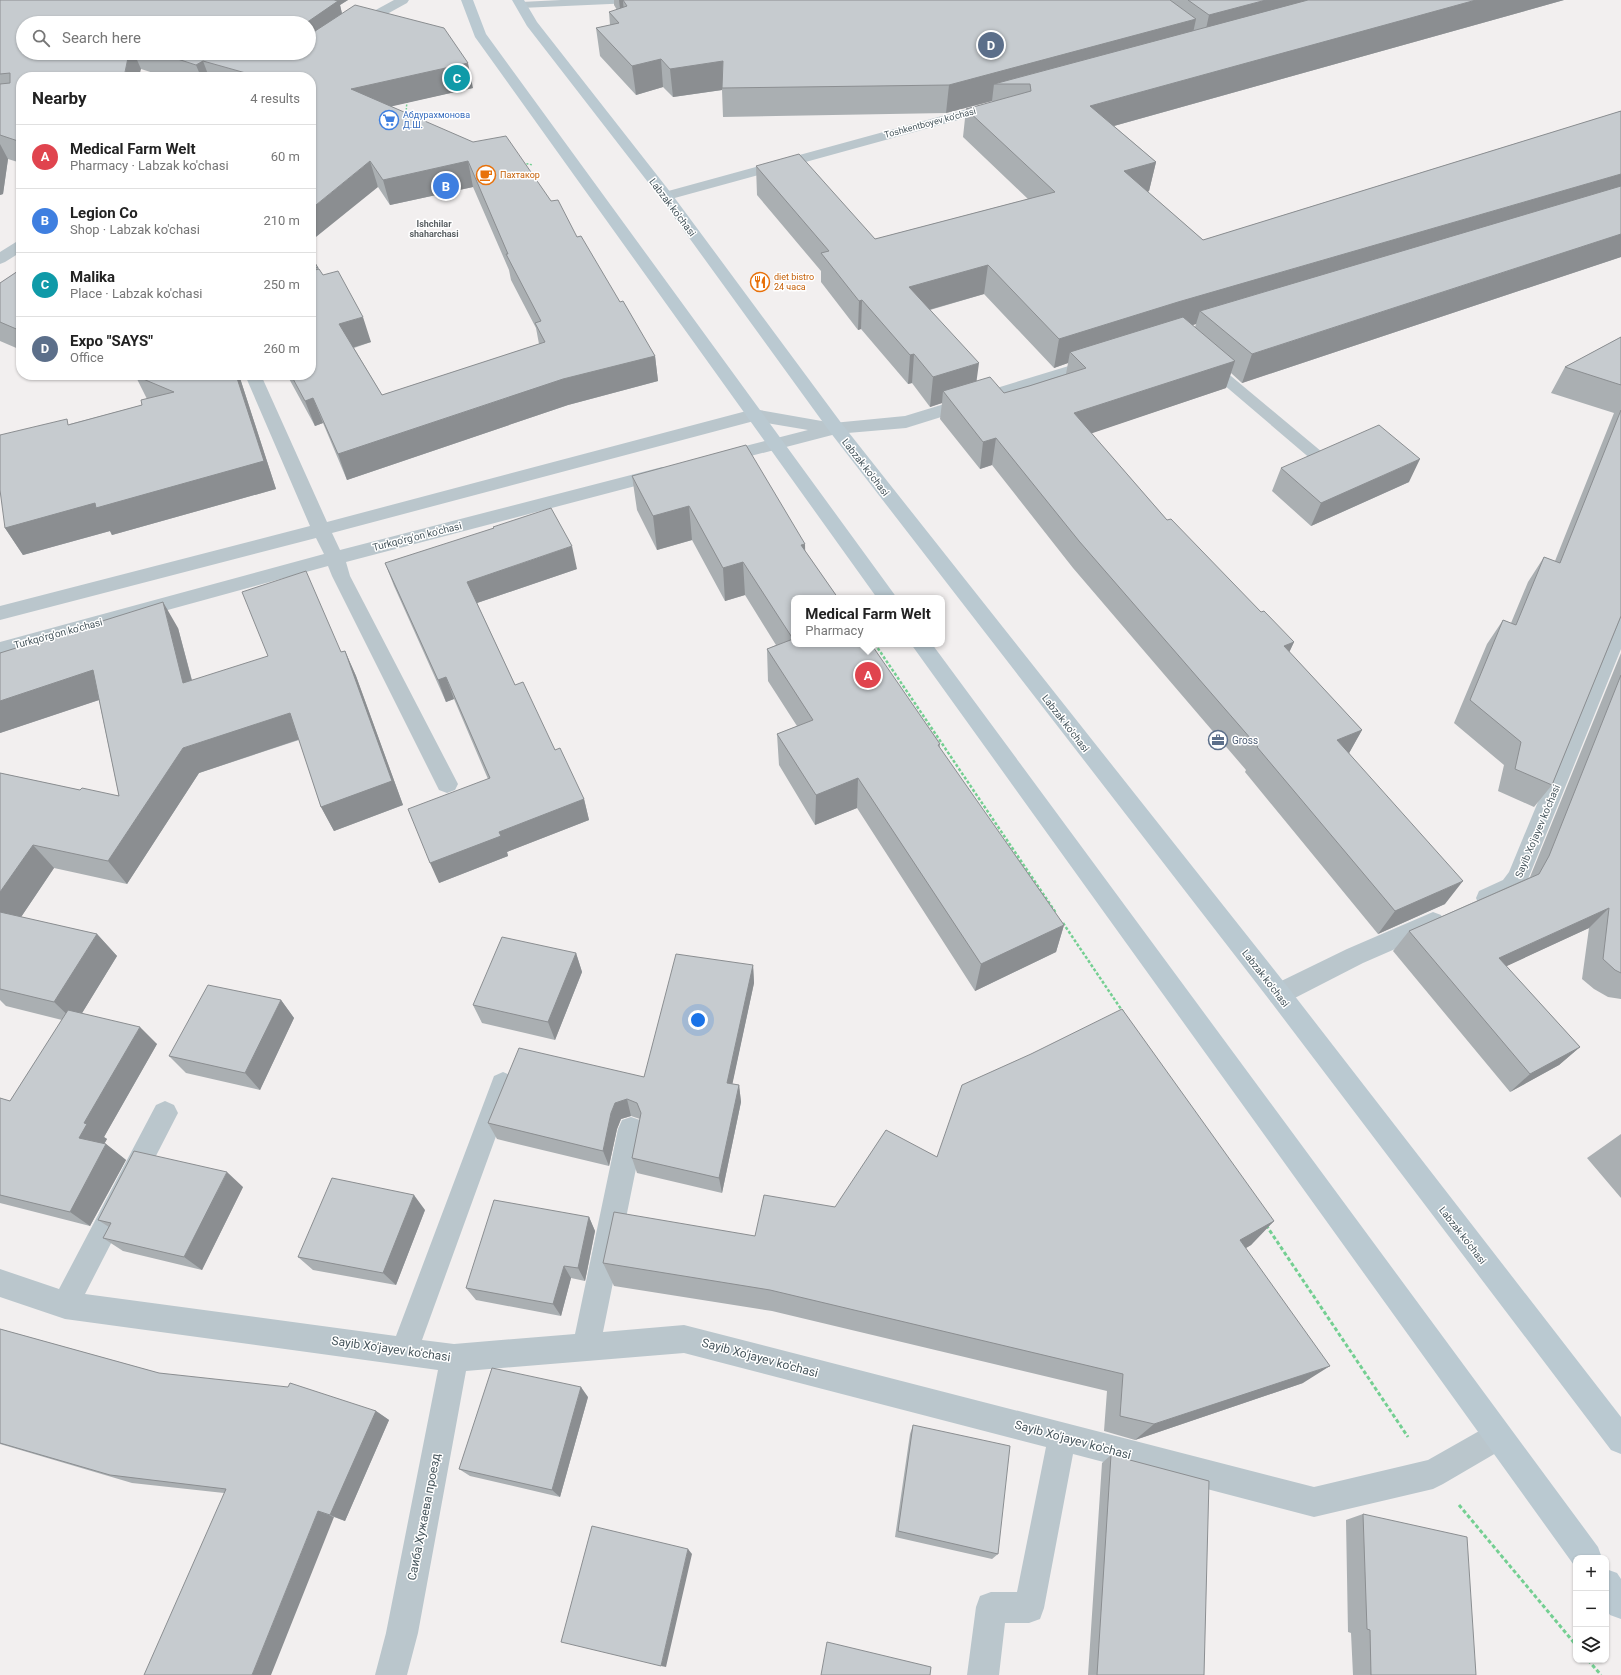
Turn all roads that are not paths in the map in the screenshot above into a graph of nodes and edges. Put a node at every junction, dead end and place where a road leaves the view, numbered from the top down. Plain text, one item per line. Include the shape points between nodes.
1 (403, 0) edge
2 (467, 0) edge
3 (632, 0) edge
4 (519, 3) edge
5 (346, 32) edge
6 (1004, 103) edge
7 (666, 196) junction
8 (16, 248) edge
9 (0, 259) edge
10 (1195, 353) edge
11 (1109, 358) edge
12 (256, 380) edge
13 (754, 415) junction
14 (836, 428) junction
15 (775, 444) junction
16 (1316, 456) edge
17 (704, 463) edge
18 (682, 468) edge
19 (321, 530) junction
20 (335, 558) junction
21 (885, 595) edge
22 (0, 612) edge
23 (1621, 625) edge
24 (923, 647) edge
25 (0, 649) edge
26 (447, 784) dead end
27 (1470, 906) edge
28 (1449, 915) edge
29 (1279, 994) junction
30 (503, 1084) edge
31 (165, 1113) dead end
32 (630, 1129) dead end
33 (0, 1282) edge
34 (65, 1305) junction
35 (586, 1348) junction
36 (404, 1351) junction
37 (454, 1358) junction
38 (1498, 1436) junction
39 (1062, 1437) junction
40 (1621, 1440) edge
41 (1585, 1555) edge
42 (1609, 1588) edge
43 (1621, 1604) edge
44 (391, 1675) edge
45 (983, 1675) edge

1 - 5 street
2 - 13 main road via 480,34
3 - 4 lane
4 - 7 main road, Labzak ko'chasi via 531,23
6 - 7 street, Toshkentboyev ko'chasi
7 - 14 main road, Labzak ko'chasi
8 - 9 street
10 - 16 lane
11 - 14 street via 906,422
12 - 19 street
13 - 14 street
13 - 15 main road
13 - 19 street
14 - 15 street
14 - 29 main road, Labzak ko'chasi
15 - 17 street
15 - 21 main road
18 - 20 street, Turkqo'rg'on ko'chasi
19 - 20 street
19 - 22 street
20 - 25 street, Turkqo'rg'on ko'chasi
20 - 26 street via 341,576
23 - 27 street, Sayib Xo'jayev ko'chasi via 1518,877 1511,887
24 - 38 main road
28 - 29 street via 1355,956
29 - 40 main road, Labzak ko'chasi
30 - 36 street
31 - 34 street
32 - 35 street
33 - 34 street, Sayib Xo'jayev ko'chasi
34 - 36 street, Sayib Xo'jayev ko'chasi
35 - 37 street, Sayib Xo'jayev ko'chasi
35 - 39 street, Sayib Xo'jayev ko'chasi via 684,1338
36 - 37 street, Sayib Xo'jayev ko'chasi
37 - 44 street, Саиба Хужаева проезд via 402,1633
38 - 39 street, Sayib Xo'jayev ko'chasi via 1433,1474 1314,1502
38 - 41 main road
39 - 45 street via 1029,1608 991,1607
42 - 43 main road

